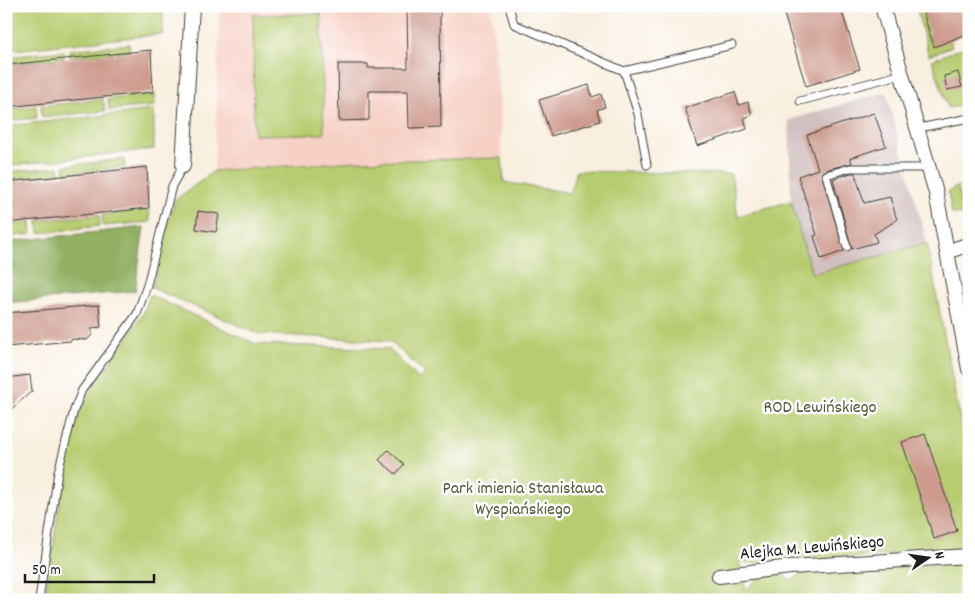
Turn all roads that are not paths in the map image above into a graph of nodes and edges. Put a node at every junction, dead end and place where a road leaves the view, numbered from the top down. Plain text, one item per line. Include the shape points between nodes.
1 (192, 6) edge
2 (509, 6) edge
3 (882, 6) edge
4 (732, 44) dead end
5 (624, 71) junction
6 (903, 74) junction
7 (800, 101) dead end
8 (969, 118) edge
9 (919, 128) junction
10 (647, 165) dead end
11 (183, 166) joint
12 (930, 168) junction
13 (969, 244) edge
14 (848, 247) dead end
15 (947, 252) junction
16 (969, 369) edge
17 (969, 556) edge
18 (719, 576) dead end
19 (39, 600) edge

1 - 11 street
2 - 5 lane via 514,24
3 - 6 street
4 - 5 lane
5 - 10 lane via 638,114
6 - 7 lane
6 - 9 street
8 - 9 lane
9 - 12 street
11 - 19 lane via 172,186 137,314 82,390 74,410 58,472
12 - 14 lane via 850,168 826,175
12 - 15 street
13 - 15 street
15 - 16 street
17 - 18 street, Alejka M. Lewińskiego via 790,567

